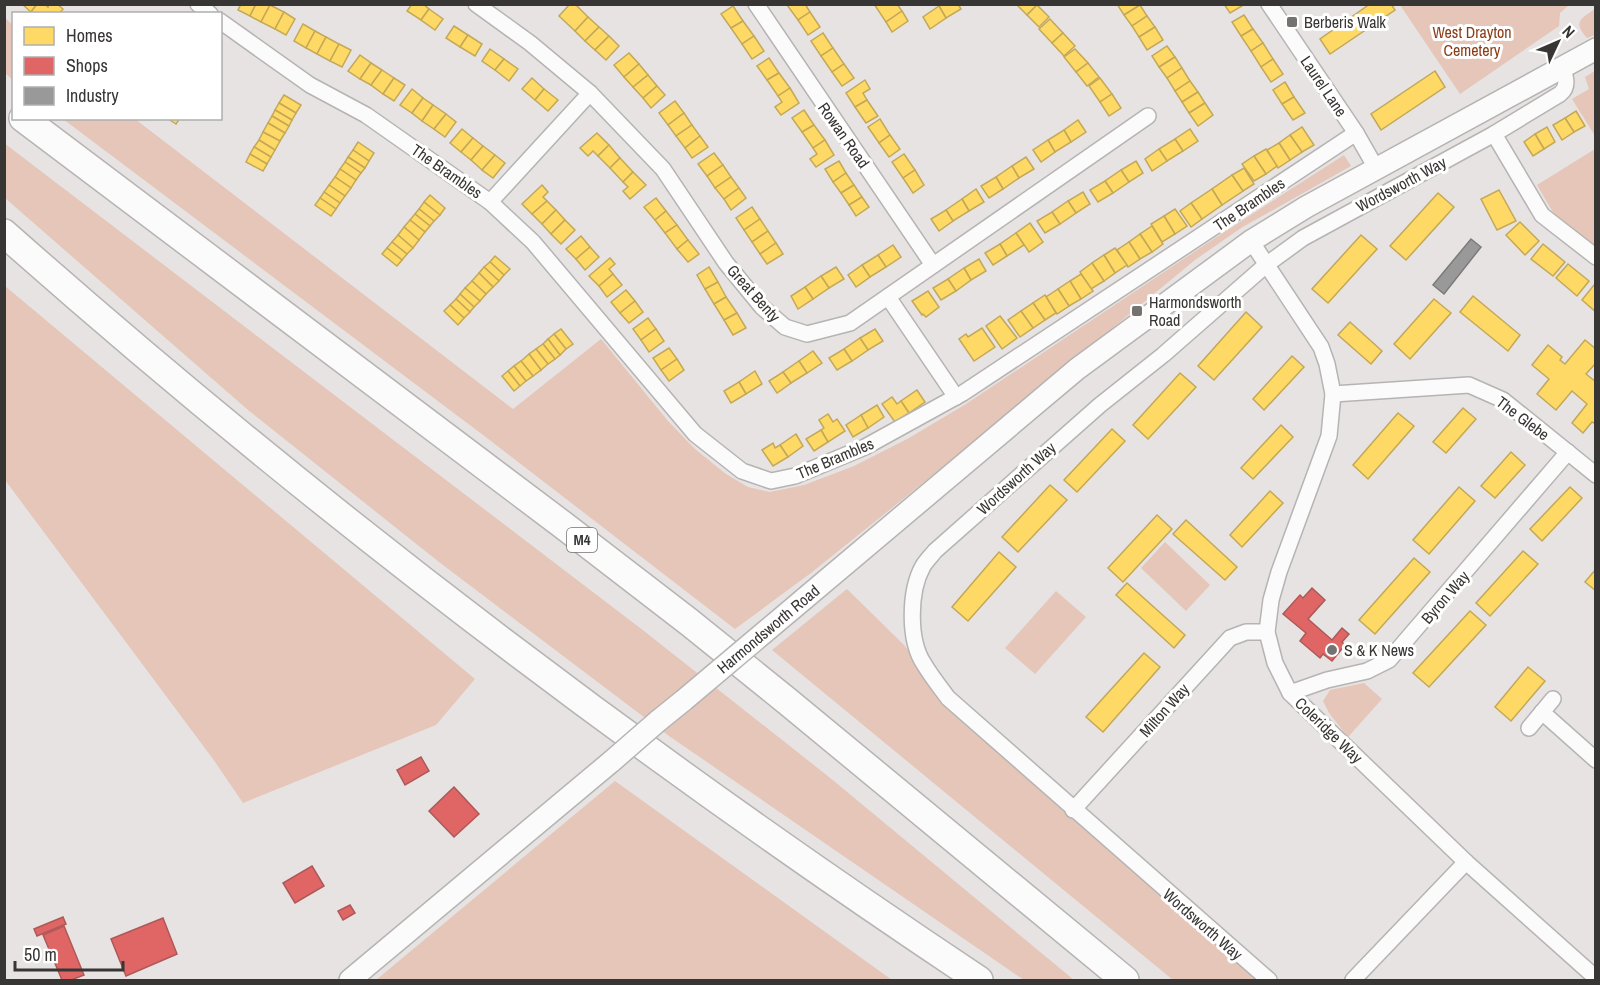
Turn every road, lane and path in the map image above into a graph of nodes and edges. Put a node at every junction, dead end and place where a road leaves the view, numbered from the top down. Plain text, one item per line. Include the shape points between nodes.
1 (476, 4) edge
2 (756, 4) edge
3 (1269, 4) edge
4 (222, 22) edge
5 (1596, 49) edge
6 (1562, 67) junction
7 (590, 93) junction
8 (1148, 116) dead end
9 (26, 120) edge
10 (1356, 133) junction
11 (1494, 134) junction
12 (1376, 168) junction
13 (490, 202) junction
14 (4, 232) edge
15 (1251, 241) junction
16 (1596, 257) edge
17 (933, 265) junction
18 (1266, 265) junction
19 (888, 297) junction
20 (1333, 394) junction
21 (956, 397) junction
22 (1568, 452) junction
23 (1596, 476) edge
24 (1267, 632) junction
25 (1290, 693) junction
26 (1553, 699) dead end
27 (1542, 712) junction
28 (1529, 728) dead end
29 (1596, 760) edge
30 (1073, 810) junction
31 (1466, 862) junction
32 (1596, 978) edge
33 (350, 981) edge
34 (979, 981) edge
35 (1125, 981) edge
36 (1269, 981) edge
37 (1353, 981) edge

1 - 7 street, Great Benty
2 - 17 street, Rowan Road
3 - 10 street, Laurel Lane
4 - 13 street, The Brambles via 310,85 366,115
5 - 6 street, Harmondsworth Road
6 - 11 street, Wordsworth Way via 1566,80 1563,92
6 - 12 street, Harmondsworth Road
7 - 13 street
7 - 19 street, Great Benty via 663,169 726,262 762,307 785,327 807,334 849,322
8 - 17 street, Great Benty
9 - 35 highway, M4 via 689,622
10 - 12 street, Laurel Lane
10 - 21 street, The Brambles
11 - 16 street via 1542,215
11 - 18 street, Wordsworth Way via 1337,218
12 - 15 street, Harmondsworth Road
13 - 21 street, The Brambles via 533,242 695,434 755,477 771,481 795,476 866,447
14 - 34 highway via 126,340 357,529 600,716 856,899
15 - 18 street, Coleridge Way
15 - 33 street, Harmondsworth Road, bridge via 1077,369
17 - 19 street, Great Benty
18 - 20 street, Coleridge Way via 1321,346
18 - 30 street, Wordsworth Way via 1027,468 935,551 923,567 913,617 914,641 923,663 948,698
19 - 21 street
20 - 22 street, The Glebe via 1469,385 1503,400
20 - 24 street, Coleridge Way via 1329,436 1279,572
22 - 23 street, The Glebe
22 - 25 street, Byron Way via 1389,660 1367,671
24 - 25 street, Coleridge Way via 1275,663
24 - 30 street, Milton Way via 1246,632 1230,638
25 - 31 street, Coleridge Way
26 - 27 street
27 - 28 street
27 - 29 street
30 - 36 street, Wordsworth Way
31 - 32 street, Coleridge Way
31 - 37 street

